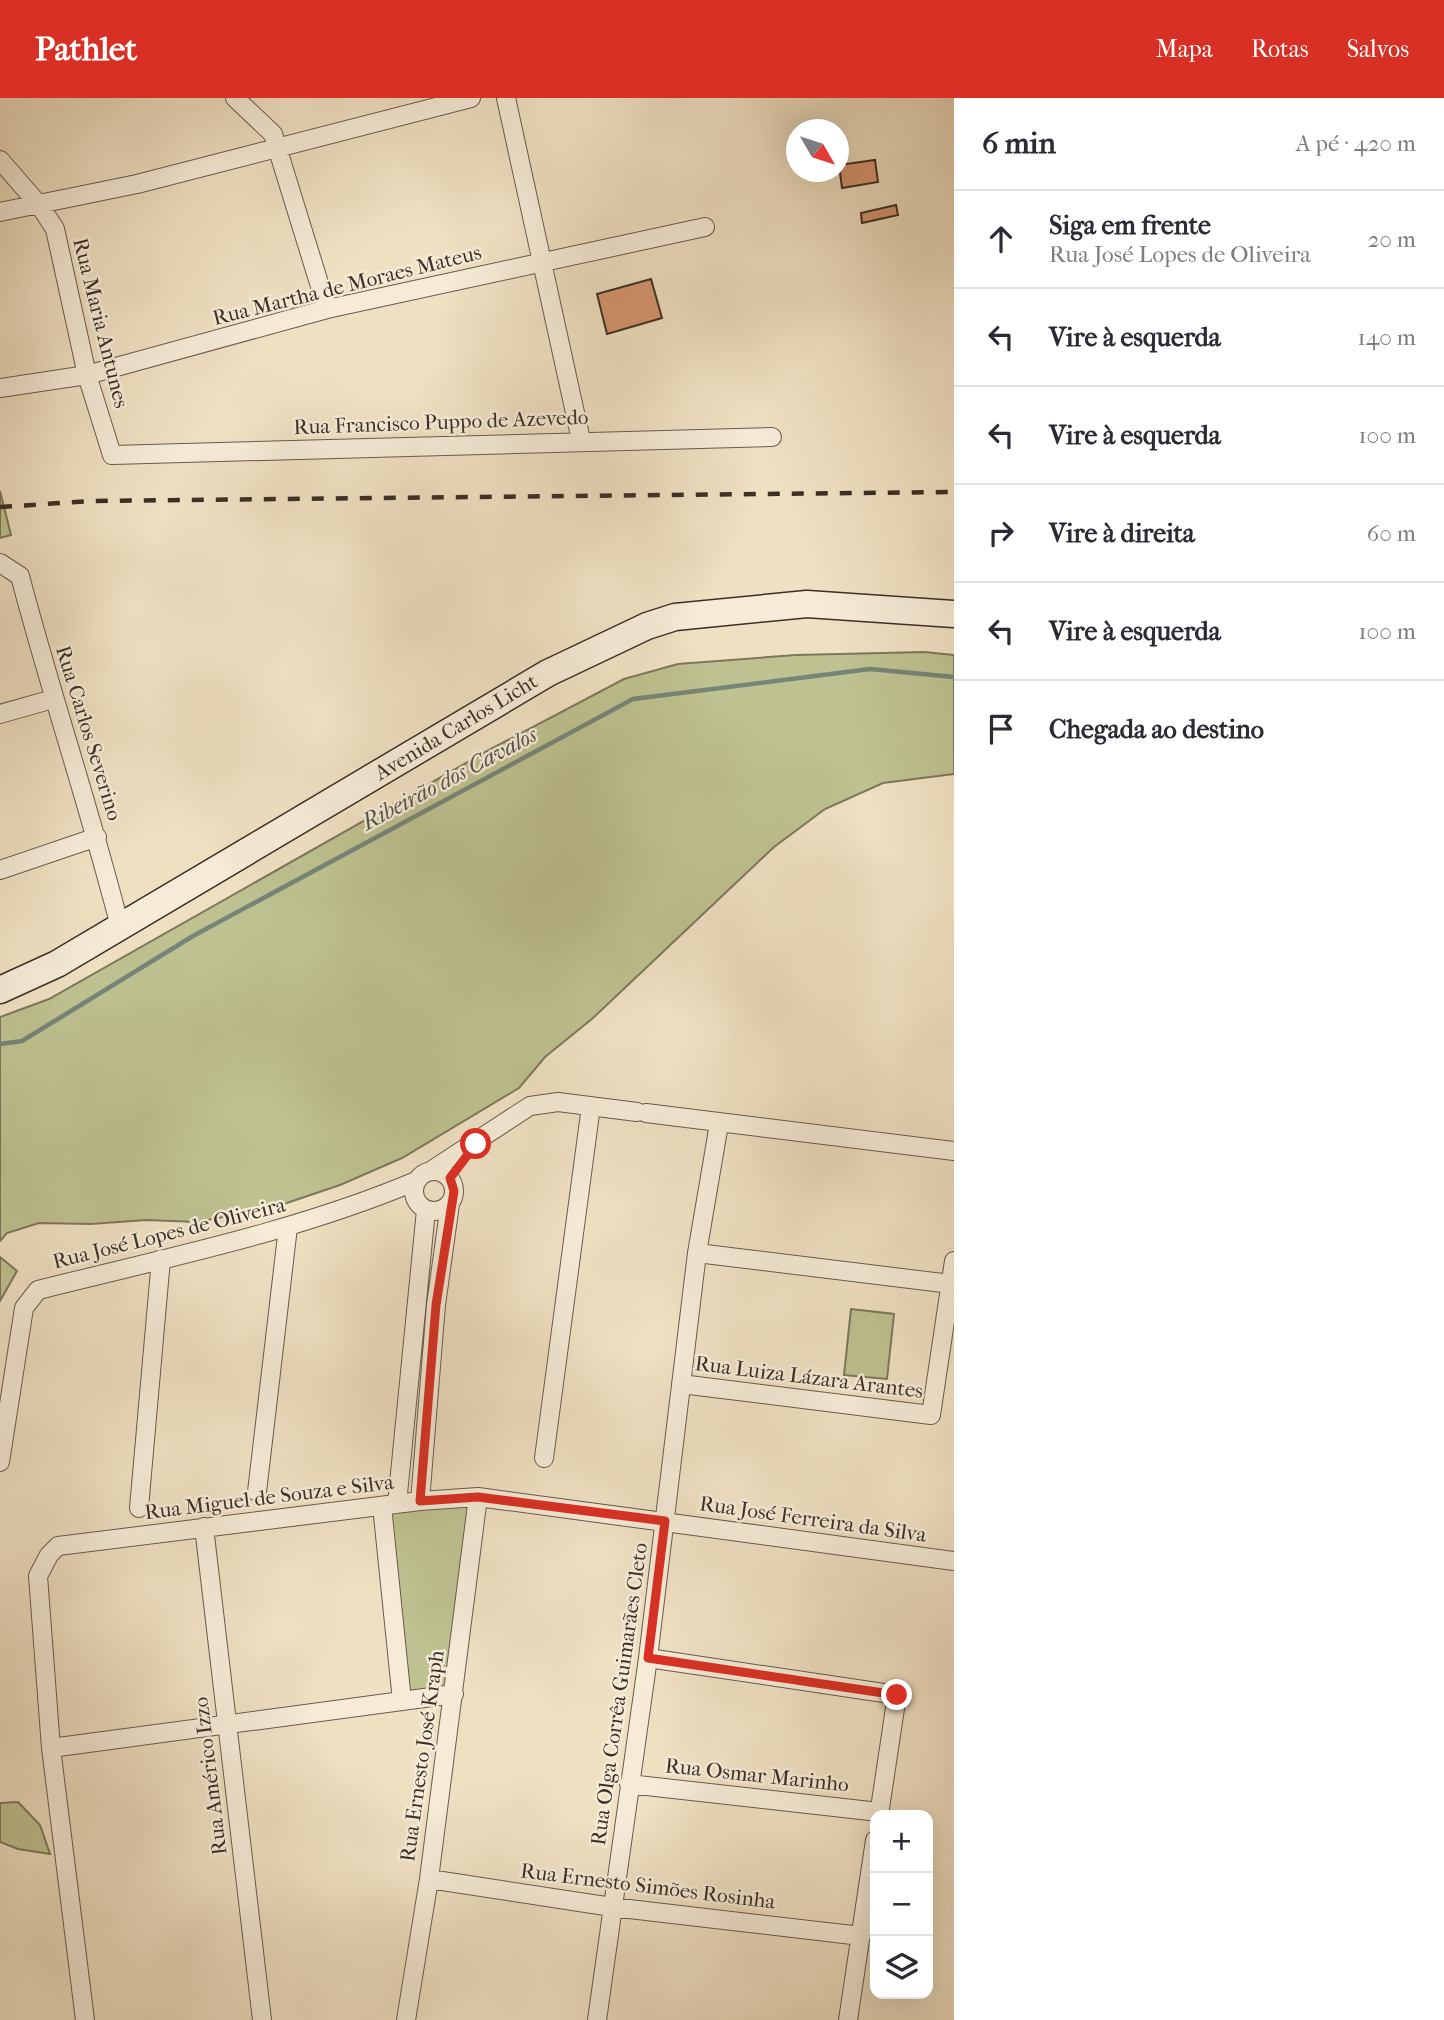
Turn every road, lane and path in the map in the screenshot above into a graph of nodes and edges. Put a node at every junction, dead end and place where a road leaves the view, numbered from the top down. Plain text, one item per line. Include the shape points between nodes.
1 (235, 98) edge
2 (471, 98) edge
3 (506, 98) edge
4 (277, 148) junction
5 (0, 160) edge
6 (40, 206) junction
7 (0, 212) edge
8 (705, 227) dead end
9 (542, 263) junction
10 (327, 309) junction
11 (87, 376) junction
12 (0, 388) edge
13 (772, 437) dead end
14 (581, 440) junction
15 (112, 455) joint
16 (0, 563) edge
17 (954, 614) edge
18 (53, 699) junction
19 (0, 714) edge
20 (97, 836) junction
21 (0, 870) edge
22 (120, 927) junction
23 (0, 990) edge
24 (591, 1106) junction
25 (719, 1124) junction
26 (476, 1144) junction
27 (954, 1151) edge
28 (432, 1170) junction
29 (450, 1178) junction
30 (416, 1181) junction
31 (362, 1204) junction
32 (450, 1204) junction
33 (421, 1205) junction
34 (288, 1227) junction
35 (697, 1253) junction
36 (161, 1259) junction
37 (954, 1261) edge
38 (951, 1284) junction
39 (681, 1384) junction
40 (544, 1458) dead end
41 (0, 1462) edge
42 (257, 1492) dead end
43 (478, 1497) junction
44 (420, 1501) junction
45 (389, 1505) junction
46 (139, 1508) dead end
47 (665, 1521) junction
48 (204, 1527) junction
49 (954, 1562) edge
50 (648, 1658) junction
51 (454, 1694) junction
52 (402, 1701) junction
53 (227, 1725) junction
54 (51, 1748) junction
55 (629, 1784) junction
56 (880, 1810) edge
57 (870, 1813) edge
58 (870, 1873) edge
59 (429, 1879) junction
60 (612, 1907) junction
61 (861, 1936) junction
62 (85, 2020) edge
63 (262, 2020) edge
64 (401, 2020) edge
65 (406, 2020) edge
66 (597, 2020) edge
67 (848, 2020) edge

1 - 4 street via 273,134
2 - 4 street
3 - 9 street
4 - 6 street
4 - 10 street
5 - 6 street, Rua Maria Antunes
6 - 7 street
6 - 11 street, Rua Maria Antunes via 59,241
8 - 9 street, Rua Martha de Moraes Mateus
9 - 10 street, Rua Martha de Moraes Mateus
9 - 14 street
10 - 11 street, Rua Martha de Moraes Mateus
11 - 12 street, Rua Martha de Moraes Mateus
11 - 15 street, Rua Maria Antunes
13 - 14 street, Rua Francisco Puppo de Azevedo
14 - 15 street, Rua Francisco Puppo de Azevedo
16 - 18 street, Rua Carlos Severino via 20,576
17 - 22 main road, Avenida Carlos Licht via 807,604 675,617 647,626 548,673
18 - 19 street
18 - 20 street, Rua Carlos Severino
20 - 21 street
20 - 22 street, Rua Carlos Severino
22 - 23 main road, Avenida Carlos Licht
24 - 25 street
24 - 26 street via 558,1102 530,1106
24 - 40 street
25 - 27 street
25 - 35 street, Rua Olga Corrêa Guimarães Cleto
26 - 28 street
26 - 29 street
28 - 29 street
28 - 30 street
29 - 32 street via 454,1191
30 - 31 street, Rua José Lopes de Oliveira
30 - 33 street
31 - 33 street, Rua José Lopes de Oliveira
31 - 34 street, Rua José Lopes de Oliveira
32 - 33 street via 439,1211
32 - 44 street via 436,1305
33 - 45 street
34 - 36 street, Rua José Lopes de Oliveira
34 - 42 street
35 - 38 street
35 - 39 street, Rua Olga Corrêa Guimarães Cleto
36 - 41 street, Rua José Lopes de Oliveira via 38,1290 30,1298 24,1308
36 - 46 street
37 - 38 street
38 - 39 street, Rua Luiza Lázara Arantes via 931,1415
39 - 47 street, Rua Olga Corrêa Guimarães Cleto
43 - 44 street, Rua Miguel de Souza e Silva
43 - 47 street, Rua Miguel de Souza e Silva
43 - 51 street, Rua Ernesto José Kraph
44 - 45 street, Rua Miguel de Souza e Silva
45 - 48 street, Rua Miguel de Souza e Silva
45 - 52 street
47 - 49 street, Rua José Ferreira da Silva
47 - 50 street, Rua Olga Corrêa Guimarães Cleto
48 - 53 street, Rua Américo Izzo
48 - 54 street, Rua Miguel de Souza e Silva via 58,1546 49,1555 38,1576
50 - 55 street, Rua Olga Corrêa Guimarães Cleto
50 - 56 street via 897,1695
51 - 52 street
51 - 59 street, Rua Ernesto José Kraph
52 - 53 street
53 - 54 street
53 - 63 street, Rua Américo Izzo
54 - 62 street
55 - 57 street, Rua Osmar Marinho
55 - 60 street, Rua Olga Corrêa Guimarães Cleto
58 - 61 street
59 - 60 street, Rua Ernesto Simões Rosinha
59 - 65 street, Rua Ernesto José Kraph
60 - 61 street, Rua Ernesto Simões Rosinha
60 - 66 street, Rua Olga Corrêa Guimarães Cleto
61 - 67 street
64 - 65 street

